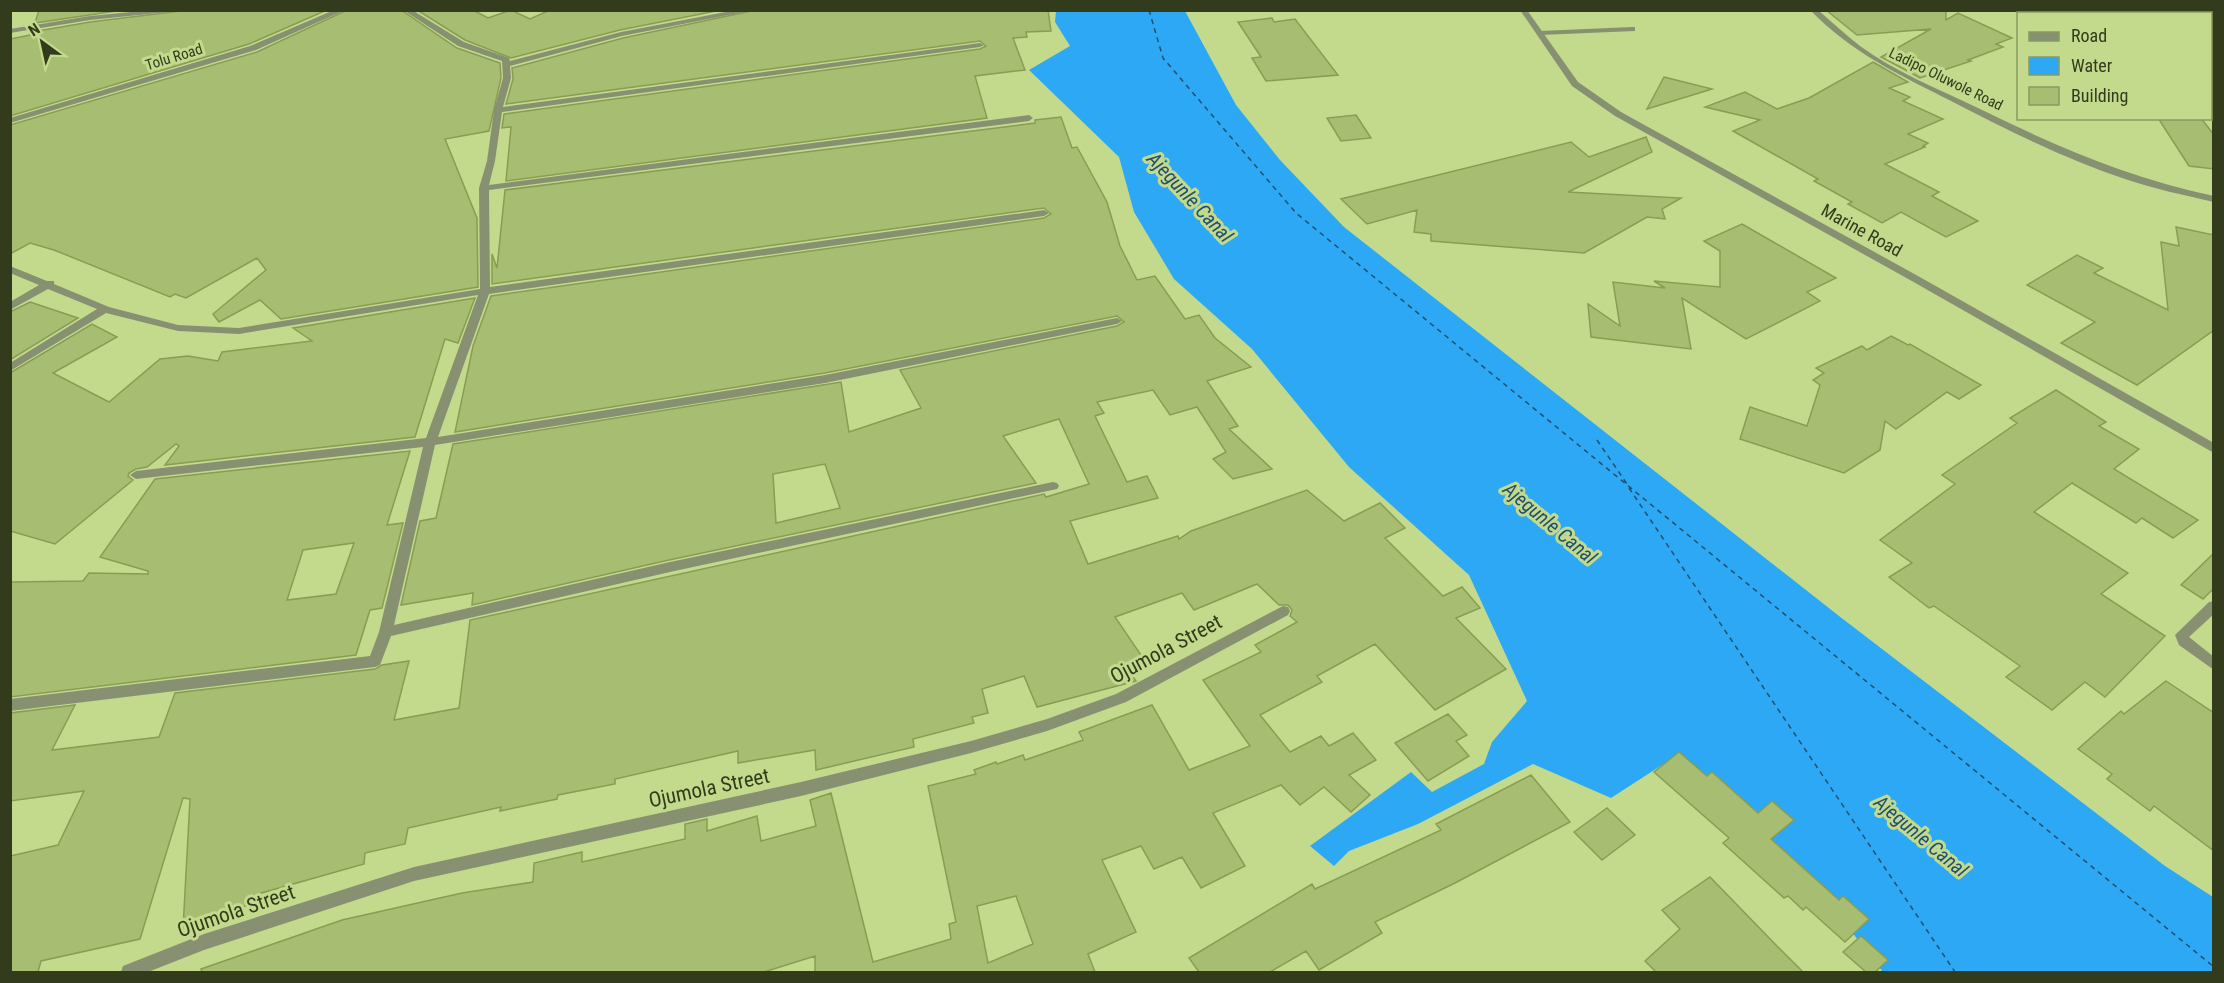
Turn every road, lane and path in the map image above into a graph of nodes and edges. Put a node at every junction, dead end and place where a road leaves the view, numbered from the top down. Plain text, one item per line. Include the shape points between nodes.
1 (184, 10) edge
2 (342, 10) edge
3 (406, 10) edge
4 (751, 10) edge
5 (1523, 10) edge
6 (1813, 10) edge
7 (1632, 29) dead end
8 (10, 31) edge
9 (1540, 33) junction
10 (980, 45) dead end
11 (505, 65) junction
12 (498, 110) junction
13 (1029, 118) dead end
14 (10, 121) edge
15 (484, 188) junction
16 (2214, 199) edge
17 (1044, 213) dead end
18 (10, 269) edge
19 (50, 284) junction
20 (485, 291) junction
21 (10, 307) edge
22 (105, 309) junction
23 (1117, 321) dead end
24 (10, 368) edge
25 (430, 442) junction
26 (2214, 449) edge
27 (136, 475) dead end
28 (1053, 486) dead end
29 (2214, 606) edge
30 (1283, 611) dead end
31 (386, 632) junction
32 (2214, 665) edge
33 (10, 705) edge
34 (129, 972) edge

1 - 8 street via 90,18
2 - 14 street, Tolu Road via 253,48
3 - 11 street via 461,44 506,60
4 - 11 street via 621,34
5 - 9 street, Marine Road
6 - 16 street, Ladipo Oluwole Road via 1858,48 1885,64 2068,154 2176,193
7 - 9 street
9 - 26 street, Marine Road via 1575,84 1618,114
10 - 12 street
11 - 12 street via 507,78
12 - 15 street
13 - 15 street
15 - 20 street
17 - 20 street
18 - 19 street
19 - 21 street
19 - 22 street
20 - 22 street via 239,332 178,328
20 - 25 street
22 - 24 street
23 - 25 street via 825,379
25 - 27 street
25 - 31 street
28 - 31 street
29 - 32 street via 2182,635 2189,646
30 - 34 street, Ojumola Street via 1121,698 1047,725 801,789 414,874 204,942
31 - 33 street via 375,661

